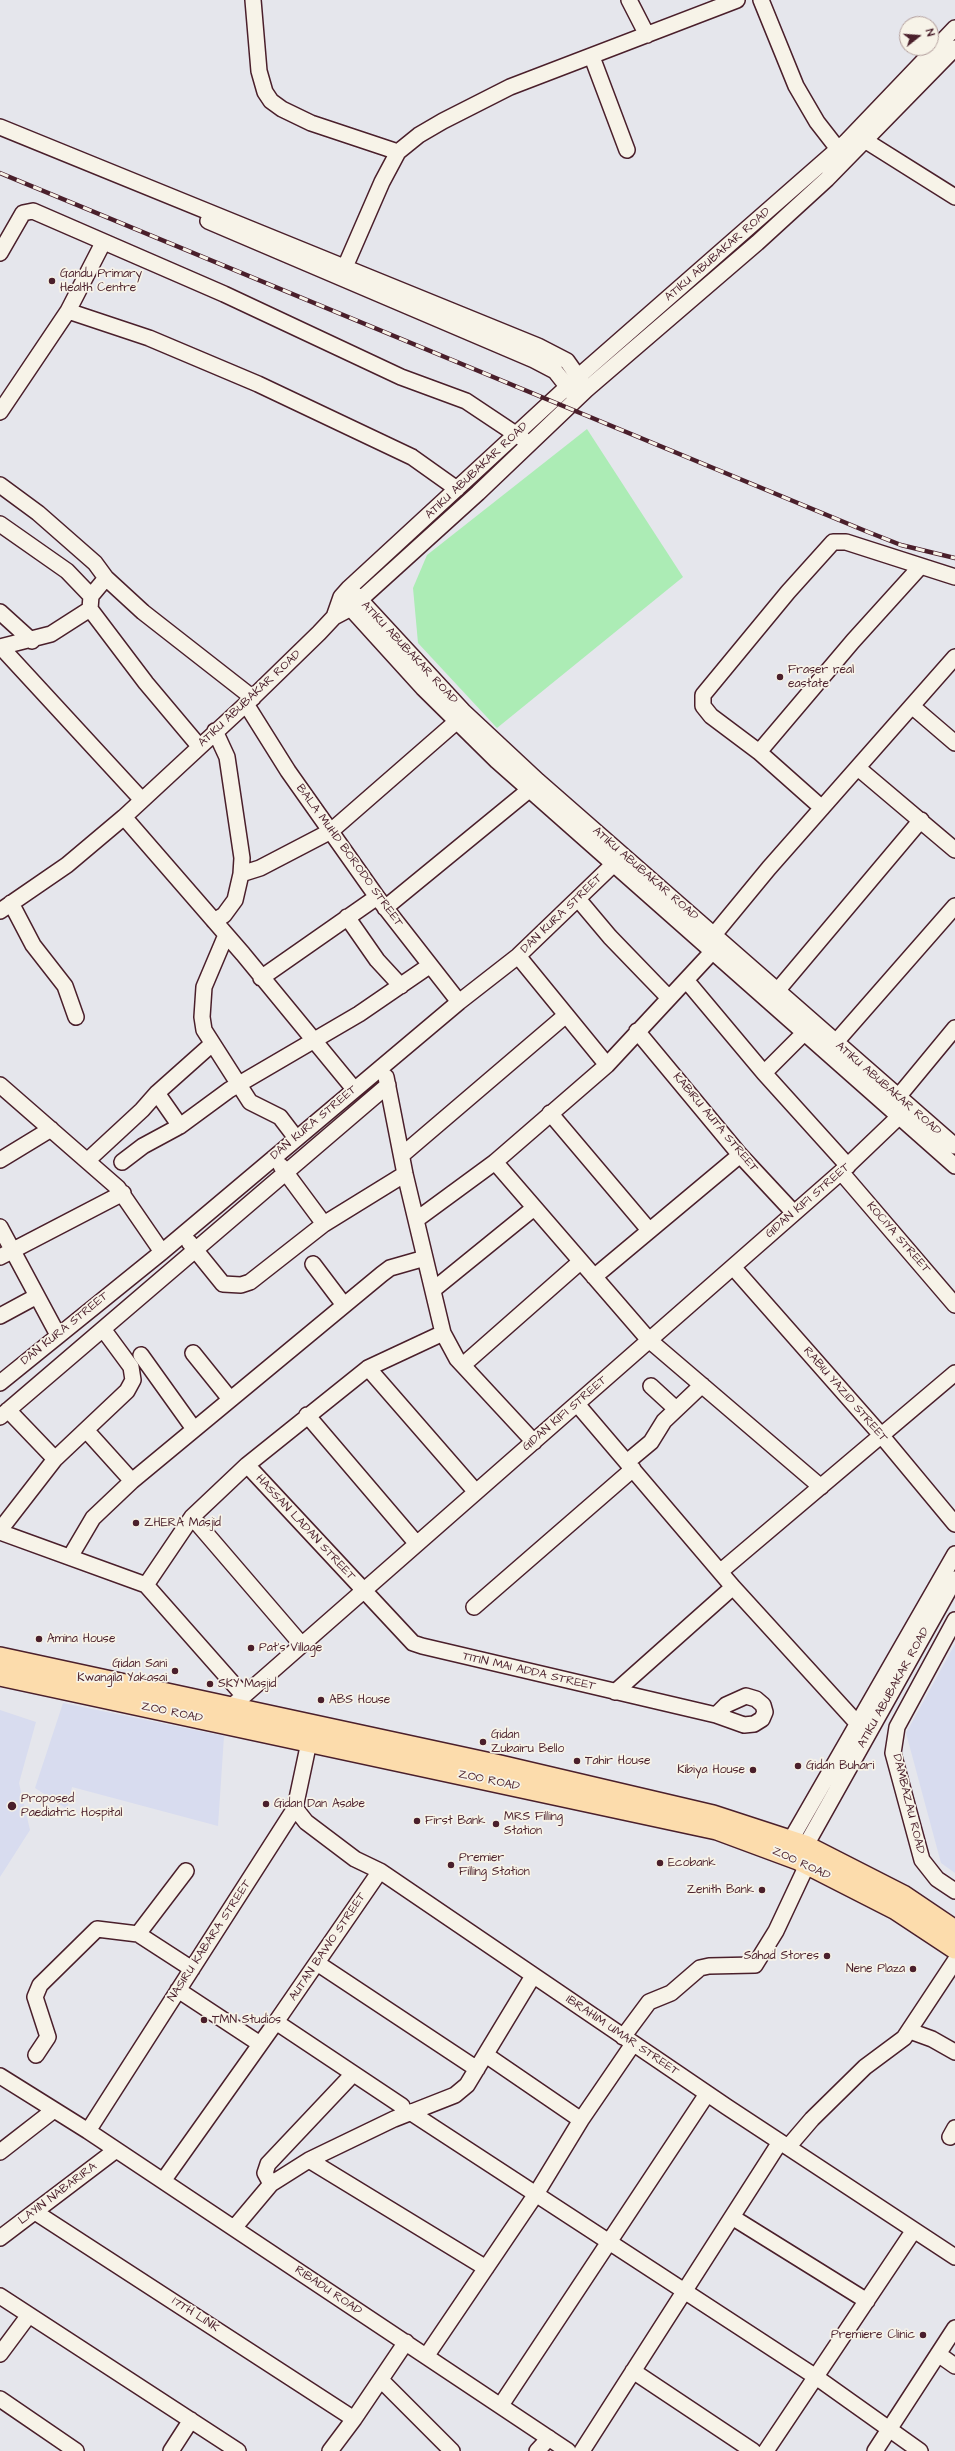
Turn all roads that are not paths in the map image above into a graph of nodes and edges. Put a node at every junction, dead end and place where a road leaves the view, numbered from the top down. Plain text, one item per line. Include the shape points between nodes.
1 (253, 0) edge
2 (629, 0) edge
3 (737, 0) edge
4 (761, 0) edge
5 (955, 28) edge
6 (647, 35) junction
7 (955, 48) edge
8 (592, 57) junction
9 (0, 127) edge
10 (0, 136) edge
11 (866, 141) junction
12 (838, 149) junction
13 (627, 150) dead end
14 (398, 152) junction
15 (955, 197) edge
16 (103, 243) junction
17 (0, 253) edge
18 (345, 267) junction
19 (68, 311) junction
20 (577, 388) junction
21 (0, 412) edge
22 (517, 433) junction
23 (528, 444) junction
24 (0, 485) edge
25 (457, 489) junction
26 (0, 524) edge
27 (920, 567) junction
28 (955, 577) edge
29 (106, 578) junction
30 (350, 598) junction
31 (91, 603) junction
32 (0, 612) edge
33 (32, 641) junction
34 (1, 647) edge
35 (955, 657) edge
36 (250, 701) junction
37 (913, 707) junction
38 (456, 722) junction
39 (216, 731) junction
40 (955, 743) edge
41 (199, 746) junction
42 (759, 752) junction
43 (858, 768) junction
44 (529, 790) junction
45 (142, 800) junction
46 (822, 808) junction
47 (124, 817) junction
48 (921, 820) junction
49 (331, 831) junction
50 (955, 850) edge
51 (618, 860) junction
52 (241, 874) junction
53 (578, 899) junction
54 (381, 902) junction
55 (955, 906) edge
56 (5, 907) edge
57 (347, 917) junction
58 (214, 921) junction
59 (226, 935) junction
60 (711, 943) junction
61 (518, 956) junction
62 (429, 966) junction
63 (261, 978) junction
64 (686, 980) junction
65 (401, 986) junction
66 (777, 991) junction
67 (669, 998) junction
68 (459, 1002) junction
69 (566, 1015) junction
70 (76, 1017) dead end
71 (638, 1031) junction
72 (954, 1031) edge
73 (804, 1033) junction
74 (314, 1041) junction
75 (835, 1042) junction
76 (212, 1044) junction
77 (384, 1064) junction
78 (607, 1065) junction
79 (764, 1073) junction
80 (240, 1084) junction
81 (0, 1085) edge
82 (388, 1085) junction
83 (354, 1089) junction
84 (157, 1093) junction
85 (898, 1097) junction
86 (909, 1107) junction
87 (550, 1113) junction
88 (900, 1119) junction
89 (180, 1126) junction
90 (51, 1129) junction
91 (296, 1138) junction
92 (955, 1146) edge
93 (402, 1155) junction
94 (740, 1155) junction
95 (274, 1157) junction
96 (0, 1160) edge
97 (88, 1160) junction
98 (122, 1162) dead end
99 (495, 1162) junction
100 (955, 1166) edge
101 (845, 1169) junction
102 (286, 1174) junction
103 (405, 1174) junction
104 (123, 1193) junction
105 (534, 1208) junction
106 (794, 1214) junction
107 (416, 1220) junction
108 (324, 1224) junction
109 (0, 1227) edge
110 (649, 1230) junction
111 (182, 1234) junction
112 (195, 1250) junction
113 (162, 1252) junction
114 (6, 1254) edge
115 (425, 1258) junction
116 (580, 1262) junction
117 (313, 1264) dead end
118 (732, 1267) junction
119 (594, 1277) junction
120 (433, 1290) junction
121 (37, 1296) junction
122 (344, 1305) junction
123 (955, 1305) edge
124 (0, 1316) edge
125 (102, 1329) junction
126 (443, 1333) junction
127 (58, 1335) junction
128 (649, 1340) junction
129 (193, 1353) dead end
130 (141, 1356) dead end
131 (462, 1365) junction
132 (368, 1368) junction
133 (955, 1373) edge
134 (0, 1383) edge
135 (702, 1385) junction
136 (651, 1386) dead end
137 (230, 1399) junction
138 (577, 1404) junction
139 (676, 1409) junction
140 (4, 1414) edge
141 (306, 1415) junction
142 (194, 1429) junction
143 (86, 1430) junction
144 (881, 1436) junction
145 (534, 1442) junction
146 (54, 1459) junction
147 (247, 1465) junction
148 (630, 1465) junction
149 (132, 1481) junction
150 (821, 1487) junction
151 (476, 1492) junction
152 (192, 1517) junction
153 (955, 1524) edge
154 (0, 1531) edge
155 (417, 1544) junction
156 (955, 1554) edge
157 (70, 1557) junction
158 (721, 1571) junction
159 (955, 1579) edge
160 (146, 1585) junction
161 (733, 1587) junction
162 (364, 1591) junction
163 (474, 1607) dead end
164 (955, 1620) edge
165 (302, 1645) junction
166 (914, 1652) junction
167 (0, 1657) edge
168 (931, 1665) junction
169 (0, 1676) edge
170 (615, 1692) junction
171 (234, 1709) junction
172 (716, 1715) dead end
173 (857, 1723) junction
174 (309, 1742) junction
175 (295, 1808) junction
176 (797, 1853) junction
177 (186, 1871) dead end
178 (380, 1871) junction
179 (955, 1891) edge
180 (955, 1930) edge
181 (138, 1934) junction
182 (955, 1949) edge
183 (317, 1962) junction
184 (954, 1967) edge
185 (192, 1968) junction
186 (533, 1976) junction
187 (178, 1990) junction
188 (276, 2022) junction
189 (910, 2031) junction
190 (628, 2040) junction
191 (260, 2044) junction
192 (955, 2052) edge
193 (36, 2055) dead end
194 (486, 2055) junction
195 (477, 2069) junction
196 (353, 2074) junction
197 (0, 2076) edge
198 (707, 2094) junction
199 (406, 2109) junction
200 (54, 2110) junction
201 (581, 2120) junction
202 (88, 2131) junction
203 (784, 2145) junction
204 (116, 2150) junction
205 (0, 2152) edge
206 (308, 2160) junction
207 (163, 2181) junction
208 (271, 2184) junction
209 (536, 2194) junction
210 (35, 2212) junction
211 (732, 2217) junction
212 (234, 2228) junction
213 (914, 2230) junction
214 (0, 2238) edge
215 (610, 2243) junction
216 (954, 2252) edge
217 (486, 2268) junction
218 (684, 2291) junction
219 (0, 2296) edge
220 (867, 2301) junction
221 (29, 2315) junction
222 (955, 2328) edge
223 (406, 2342) junction
224 (0, 2354) edge
225 (938, 2354) junction
226 (427, 2355) junction
227 (955, 2366) edge
228 (633, 2371) junction
229 (816, 2377) junction
230 (381, 2380) junction
231 (0, 2399) edge
232 (501, 2405) junction
233 (354, 2419) junction
234 (191, 2420) junction
235 (888, 2430) junction
236 (549, 2438) junction
237 (335, 2449) edge
238 (73, 2450) edge
239 (171, 2451) edge
240 (238, 2451) edge
241 (452, 2451) edge
242 (537, 2451) edge
243 (568, 2451) edge
244 (582, 2451) edge
245 (753, 2451) edge
246 (766, 2451) edge
247 (875, 2451) edge
248 (920, 2451) edge

1 - 14 street via 259,71 265,92 271,101 282,110 311,124
2 - 6 street
3 - 6 street
4 - 12 street via 796,86 817,122
5 - 12 street, ATIKU ABUBAKAR ROAD
6 - 8 street
7 - 11 street
8 - 13 street
8 - 14 street via 510,87 481,101 419,135
9 - 18 street
10 - 20 street via 489,339 555,371
11 - 15 street
11 - 20 street via 757,243
12 - 20 street, ATIKU ABUBAKAR ROAD
14 - 18 street
16 - 17 street via 30,211 22,213
16 - 19 street
16 - 22 street via 238,300 401,377 466,401
18 - 20 street via 538,346 567,361
19 - 21 street
19 - 25 street via 149,338 258,384 412,457
20 - 22 street, ATIKU ABUBAKAR ROAD
20 - 23 street
22 - 23 street
22 - 25 street, ATIKU ABUBAKAR ROAD
23 - 30 street
24 - 29 street, BALA MUHD BORODO STREET via 85,553
25 - 30 street, ATIKU ABUBAKAR ROAD
26 - 31 street via 67,571
27 - 28 street
27 - 42 street via 845,650
27 - 42 street via 854,544 836,542 788,592 703,694 704,706 711,716
29 - 31 street
29 - 36 street, BALA MUHD BORODO STREET
30 - 36 street, ATIKU ABUBAKAR ROAD
30 - 38 street
30 - 51 street, ATIKU ABUBAKAR ROAD
31 - 33 street via 51,634
31 - 41 street via 146,683
32 - 33 street
33 - 34 street
34 - 45 street
35 - 37 street
36 - 39 street, ATIKU ABUBAKAR ROAD
36 - 49 street, BALA MUHD BORODO STREET via 288,771
37 - 40 street
37 - 43 street
38 - 44 street
38 - 49 street
39 - 41 street, ATIKU ABUBAKAR ROAD
39 - 52 street via 227,757 232,780 242,858
41 - 45 street, ATIKU ABUBAKAR ROAD
42 - 46 street
43 - 46 street
43 - 48 street
44 - 51 street
44 - 54 street
45 - 47 street, ATIKU ABUBAKAR ROAD
46 - 60 street
47 - 56 street, ATIKU ABUBAKAR ROAD via 67,865
47 - 58 street
48 - 50 street
48 - 66 street
49 - 52 street via 260,868
49 - 54 street, BALA MUHD BORODO STREET
51 - 53 street, DAN KURA STREET
51 - 60 street, ATIKU ABUBAKAR ROAD
52 - 58 street via 235,900 224,915
53 - 61 street, DAN KURA STREET
53 - 67 street via 610,937
54 - 57 street
54 - 62 street, BALA MUHD BORODO STREET
55 - 75 street
56 - 70 street via 65,986
57 - 63 street
57 - 65 street via 377,960
58 - 59 street
59 - 63 street
59 - 76 street via 204,987 203,1024
60 - 64 street
60 - 66 street, ATIKU ABUBAKAR ROAD
60 - 73 street
61 - 68 street, DAN KURA STREET
61 - 69 street
62 - 65 street
62 - 68 street, BALA MUHD BORODO STREET
63 - 74 street
64 - 67 street
64 - 79 street, KOCIYA STREET
65 - 74 street
66 - 75 street, ATIKU ABUBAKAR ROAD
67 - 71 street
68 - 77 street, DAN KURA STREET
69 - 78 street
69 - 93 street
71 - 78 street
71 - 94 street, KABIRU AUTA STREET
72 - 85 street
73 - 79 street
73 - 88 street
74 - 80 street
74 - 83 street
75 - 85 street, ATIKU ABUBAKAR ROAD
76 - 80 street
76 - 84 street
77 - 82 street
77 - 83 street, DAN KURA STREET
78 - 87 street
79 - 101 street, KOCIYA STREET
80 - 89 street via 215,1099
80 - 91 street via 252,1104 280,1117
81 - 90 street
82 - 93 street
82 - 102 street
83 - 91 street, DAN KURA STREET
84 - 89 street
84 - 97 street
85 - 86 street, ATIKU ABUBAKAR ROAD
86 - 88 street, GIDAN KIFI STREET
86 - 92 street, ATIKU ABUBAKAR ROAD
87 - 99 street
87 - 110 street
88 - 100 street
88 - 101 street, GIDAN KIFI STREET
89 - 98 street via 143,1146
90 - 96 street
90 - 97 street
91 - 95 street, DAN KURA STREET
93 - 103 street
94 - 106 street, KABIRU AUTA STREET
94 - 110 street
95 - 102 street
95 - 111 street, DAN KURA STREET
97 - 104 street
99 - 105 street
99 - 107 street
101 - 106 street, GIDAN KIFI STREET
101 - 123 street, KOCIYA STREET
102 - 108 street
102 - 112 street
103 - 107 street
103 - 108 street
104 - 113 street
104 - 114 street
105 - 116 street
105 - 120 street
106 - 118 street, GIDAN KIFI STREET
107 - 115 street
108 - 112 street via 250,1282 241,1286 223,1284
109 - 114 street
110 - 119 street
111 - 112 street
111 - 113 street, DAN KURA STREET
112 - 125 street
113 - 127 street, DAN KURA STREET
114 - 121 street
115 - 120 street
115 - 122 street via 390,1268
116 - 119 street
116 - 131 street
117 - 122 street
118 - 128 street, GIDAN KIFI STREET
118 - 144 street, RABIU YAZID STREET
119 - 128 street
120 - 126 street
121 - 124 street
121 - 127 street
122 - 137 street
125 - 140 street
125 - 143 street via 131,1368 133,1380 127,1391
126 - 131 street
126 - 132 street
127 - 134 street, DAN KURA STREET
128 - 135 street
128 - 138 street, GIDAN KIFI STREET
129 - 137 street
130 - 142 street
131 - 145 street
132 - 141 street
132 - 151 street
133 - 144 street
135 - 139 street
135 - 150 street
136 - 139 street
137 - 142 street
138 - 145 street, GIDAN KIFI STREET
138 - 148 street
139 - 148 street via 659,1426 653,1439
140 - 146 street
141 - 147 street
141 - 155 street
142 - 149 street
143 - 146 street
143 - 149 street
144 - 150 street
144 - 153 street, RABIU YAZID STREET
145 - 151 street, GIDAN KIFI STREET
146 - 154 street
147 - 152 street
147 - 162 street, HASSAN LADAN STREET
148 - 158 street
148 - 163 street
149 - 157 street via 93,1518
150 - 158 street
151 - 155 street, GIDAN KIFI STREET
152 - 160 street
152 - 165 street
154 - 157 street
155 - 162 street, GIDAN KIFI STREET
156 - 173 street
157 - 160 street
158 - 161 street
159 - 166 street, ATIKU ABUBAKAR ROAD
160 - 171 street
161 - 170 street
161 - 173 street
162 - 165 street, GIDAN KIFI STREET
162 - 170 street, TITIN MAI ADDA STREET via 413,1642 422,1646
164 - 168 street, DAMBAZAU ROAD
165 - 171 street, GIDAN KIFI STREET
166 - 168 street
166 - 176 street, ATIKU ABUBAKAR ROAD
167 - 171 main road, ZOO ROAD
168 - 179 street, DAMBAZAU ROAD via 897,1727 893,1753 922,1860 937,1879
169 - 171 main road, ZOO ROAD
170 - 172 street, TITIN MAI ADDA STREET
171 - 174 main road, ZOO ROAD
171 - 176 main road, ZOO ROAD via 508,1767 713,1815
173 - 176 street
174 - 175 street, NASIRU KABARA STREET
174 - 176 main road, ZOO ROAD via 717,1830
175 - 178 street, IBRAHIM UMAR STREET via 306,1822 355,1859
175 - 185 street, NASIRU KABARA STREET
176 - 180 main road, ZOO ROAD via 903,1896
176 - 182 main road, ZOO ROAD via 896,1910
176 - 190 street via 776,1931 756,1965 700,1968 671,1993 649,2002
177 - 181 street
178 - 183 street, AUTAN BAWO STREET
178 - 186 street, IBRAHIM UMAR STREET
181 - 185 street
181 - 193 street via 97,1930 40,1985 35,1997 48,2037
183 - 188 street, AUTAN BAWO STREET
183 - 195 street
184 - 189 street
185 - 187 street, NASIRU KABARA STREET
186 - 190 street, IBRAHIM UMAR STREET
186 - 194 street
187 - 191 street
187 - 202 street, NASIRU KABARA STREET
188 - 191 street, AUTAN BAWO STREET
188 - 196 street
189 - 192 street via 932,2039
189 - 203 street via 895,2046 864,2067
190 - 198 street, IBRAHIM UMAR STREET
190 - 201 street
191 - 207 street, AUTAN BAWO STREET
194 - 195 street
194 - 201 street
195 - 199 street via 467,2085 455,2095
196 - 199 street
196 - 208 street via 268,2164 265,2173
197 - 200 street, RIBADU ROAD
198 - 203 street, IBRAHIM UMAR STREET
198 - 215 street
199 - 206 street
199 - 209 street
200 - 202 street, RIBADU ROAD
200 - 205 street
201 - 209 street
202 - 204 street, RIBADU ROAD
203 - 211 street
203 - 213 street, IBRAHIM UMAR STREET
204 - 207 street, RIBADU ROAD
204 - 210 street, LAYIN NABARIRA
206 - 208 street
206 - 217 street
207 - 212 street, RIBADU ROAD
208 - 212 street
209 - 215 street
209 - 217 street
210 - 214 street, LAYIN NABARIRA
210 - 233 street, 17TH LINK
211 - 218 street
211 - 220 street
212 - 223 street, RIBADU ROAD
213 - 216 street, IBRAHIM UMAR STREET
213 - 220 street
215 - 218 street
215 - 232 street
217 - 226 street
218 - 228 street
218 - 229 street
219 - 221 street
220 - 229 street
221 - 224 street
221 - 234 street
222 - 225 street
223 - 226 street, RIBADU ROAD
223 - 230 street
225 - 227 street
225 - 235 street
226 - 232 street, RIBADU ROAD
228 - 244 street
228 - 245 street
229 - 235 street
229 - 246 street
230 - 233 street
230 - 241 street
231 - 238 street
232 - 236 street, RIBADU ROAD
233 - 237 street
234 - 239 street
234 - 240 street
235 - 247 street
235 - 248 street
236 - 242 street
236 - 243 street, RIBADU ROAD

